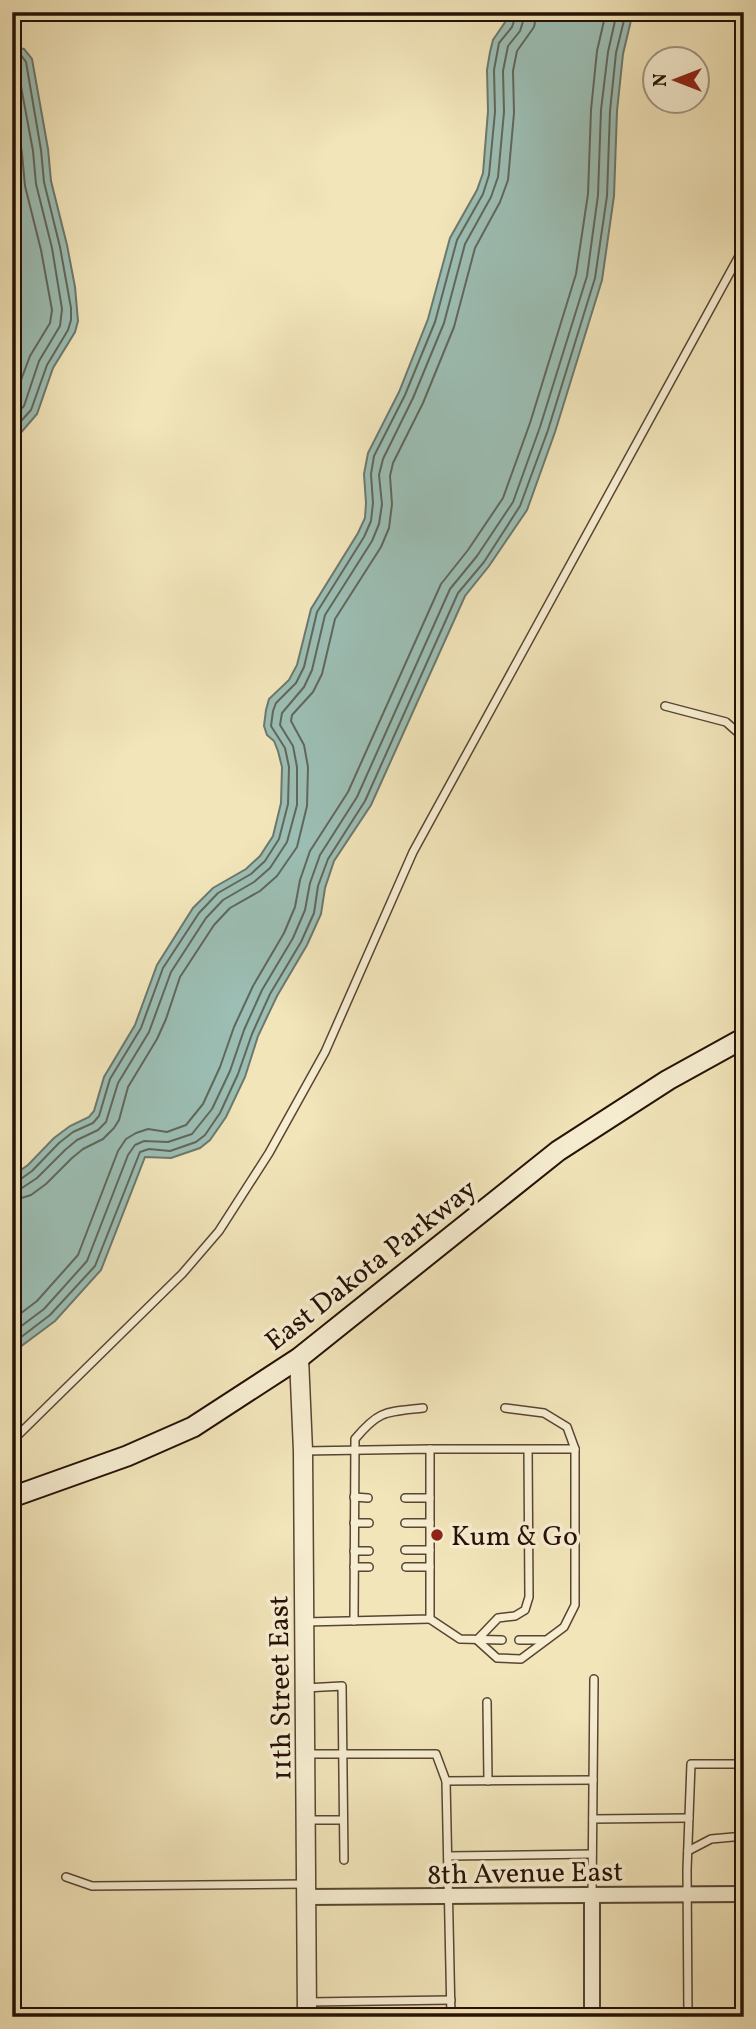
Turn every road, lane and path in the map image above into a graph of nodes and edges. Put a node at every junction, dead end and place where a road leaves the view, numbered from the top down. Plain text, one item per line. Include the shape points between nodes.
1 (744, 247) edge
2 (665, 706) dead end
3 (744, 738) edge
4 (744, 1038) edge
5 (299, 1358) junction
6 (423, 1408) dead end
7 (505, 1408) dead end
8 (12, 1441) edge
9 (430, 1449) junction
10 (528, 1449) junction
11 (576, 1449) junction
12 (354, 1450) junction
13 (303, 1451) junction
14 (12, 1497) edge
15 (354, 1497) junction
16 (368, 1497) dead end
17 (405, 1498) dead end
18 (430, 1498) junction
19 (354, 1523) junction
20 (369, 1523) dead end
21 (405, 1523) dead end
22 (430, 1523) junction
23 (405, 1550) dead end
24 (430, 1550) junction
25 (354, 1551) junction
26 (369, 1551) dead end
27 (354, 1567) junction
28 (369, 1567) dead end
29 (406, 1567) dead end
30 (430, 1567) junction
31 (430, 1619) junction
32 (354, 1621) junction
33 (304, 1622) junction
34 (477, 1640) junction
35 (502, 1640) dead end
36 (519, 1640) dead end
37 (545, 1640) junction
38 (594, 1679) dead end
39 (305, 1688) junction
40 (487, 1702) dead end
41 (306, 1754) junction
42 (342, 1754) junction
43 (744, 1764) edge
44 (488, 1780) junction
45 (593, 1780) junction
46 (446, 1781) junction
47 (689, 1818) junction
48 (593, 1819) junction
49 (306, 1820) junction
50 (343, 1820) junction
51 (744, 1836) edge
52 (688, 1851) junction
53 (592, 1854) junction
54 (447, 1856) junction
55 (344, 1860) dead end
56 (66, 1877) dead end
57 (307, 1890) junction
58 (688, 1894) junction
59 (744, 1894) edge
60 (592, 1896) junction
61 (448, 1897) junction
62 (451, 2000) junction
63 (307, 2009) edge
64 (452, 2017) edge
65 (592, 2017) edge
66 (688, 2017) edge

1 - 8 lane via 413,852 325,1052 269,1153 219,1231 183,1274
2 - 3 lane via 726,722
4 - 5 main road, East Dakota Parkway via 668,1080 558,1151
5 - 13 street, 11th Street East
5 - 14 main road, East Dakota Parkway via 193,1427
6 - 12 lane via 386,1412 371,1419 355,1439
7 - 11 lane via 544,1413 567,1427
9 - 10 lane
9 - 12 lane
9 - 18 lane
10 - 11 lane
10 - 34 lane via 529,1597 525,1610 498,1618
11 - 37 lane via 576,1605 564,1627
12 - 13 lane
12 - 15 lane
13 - 33 street, 11th Street East
15 - 16 lane
15 - 19 lane
17 - 18 lane
18 - 22 lane
19 - 20 lane
19 - 25 lane
21 - 22 lane
22 - 24 lane
23 - 24 lane
24 - 30 lane
25 - 26 lane
25 - 27 lane
27 - 28 lane
27 - 32 lane
29 - 30 lane
30 - 31 lane
31 - 32 lane
31 - 34 lane via 460,1639
32 - 33 lane
33 - 39 street, 11th Street East
34 - 35 lane
34 - 37 lane via 497,1658 521,1659
36 - 37 lane
38 - 45 lane
39 - 41 street, 11th Street East
39 - 42 lane via 342,1686
40 - 44 lane
41 - 42 lane
41 - 49 street, 11th Street East
42 - 46 lane via 436,1754
42 - 50 lane
43 - 47 lane via 691,1764
44 - 45 lane
44 - 46 lane
45 - 48 lane
46 - 54 lane
47 - 48 lane
47 - 52 lane
48 - 53 lane
49 - 50 lane
49 - 57 street, 11th Street East
50 - 55 lane
51 - 52 lane via 710,1839
52 - 58 lane
53 - 54 lane
53 - 60 lane
54 - 61 lane
56 - 57 lane via 92,1886
57 - 61 street, 8th Avenue East
57 - 63 street, 11th Street East
58 - 59 street, 8th Avenue East
58 - 60 street, 8th Avenue East
58 - 66 lane
60 - 61 street, 8th Avenue East
60 - 65 street
61 - 62 lane
62 - 63 lane
62 - 64 lane

